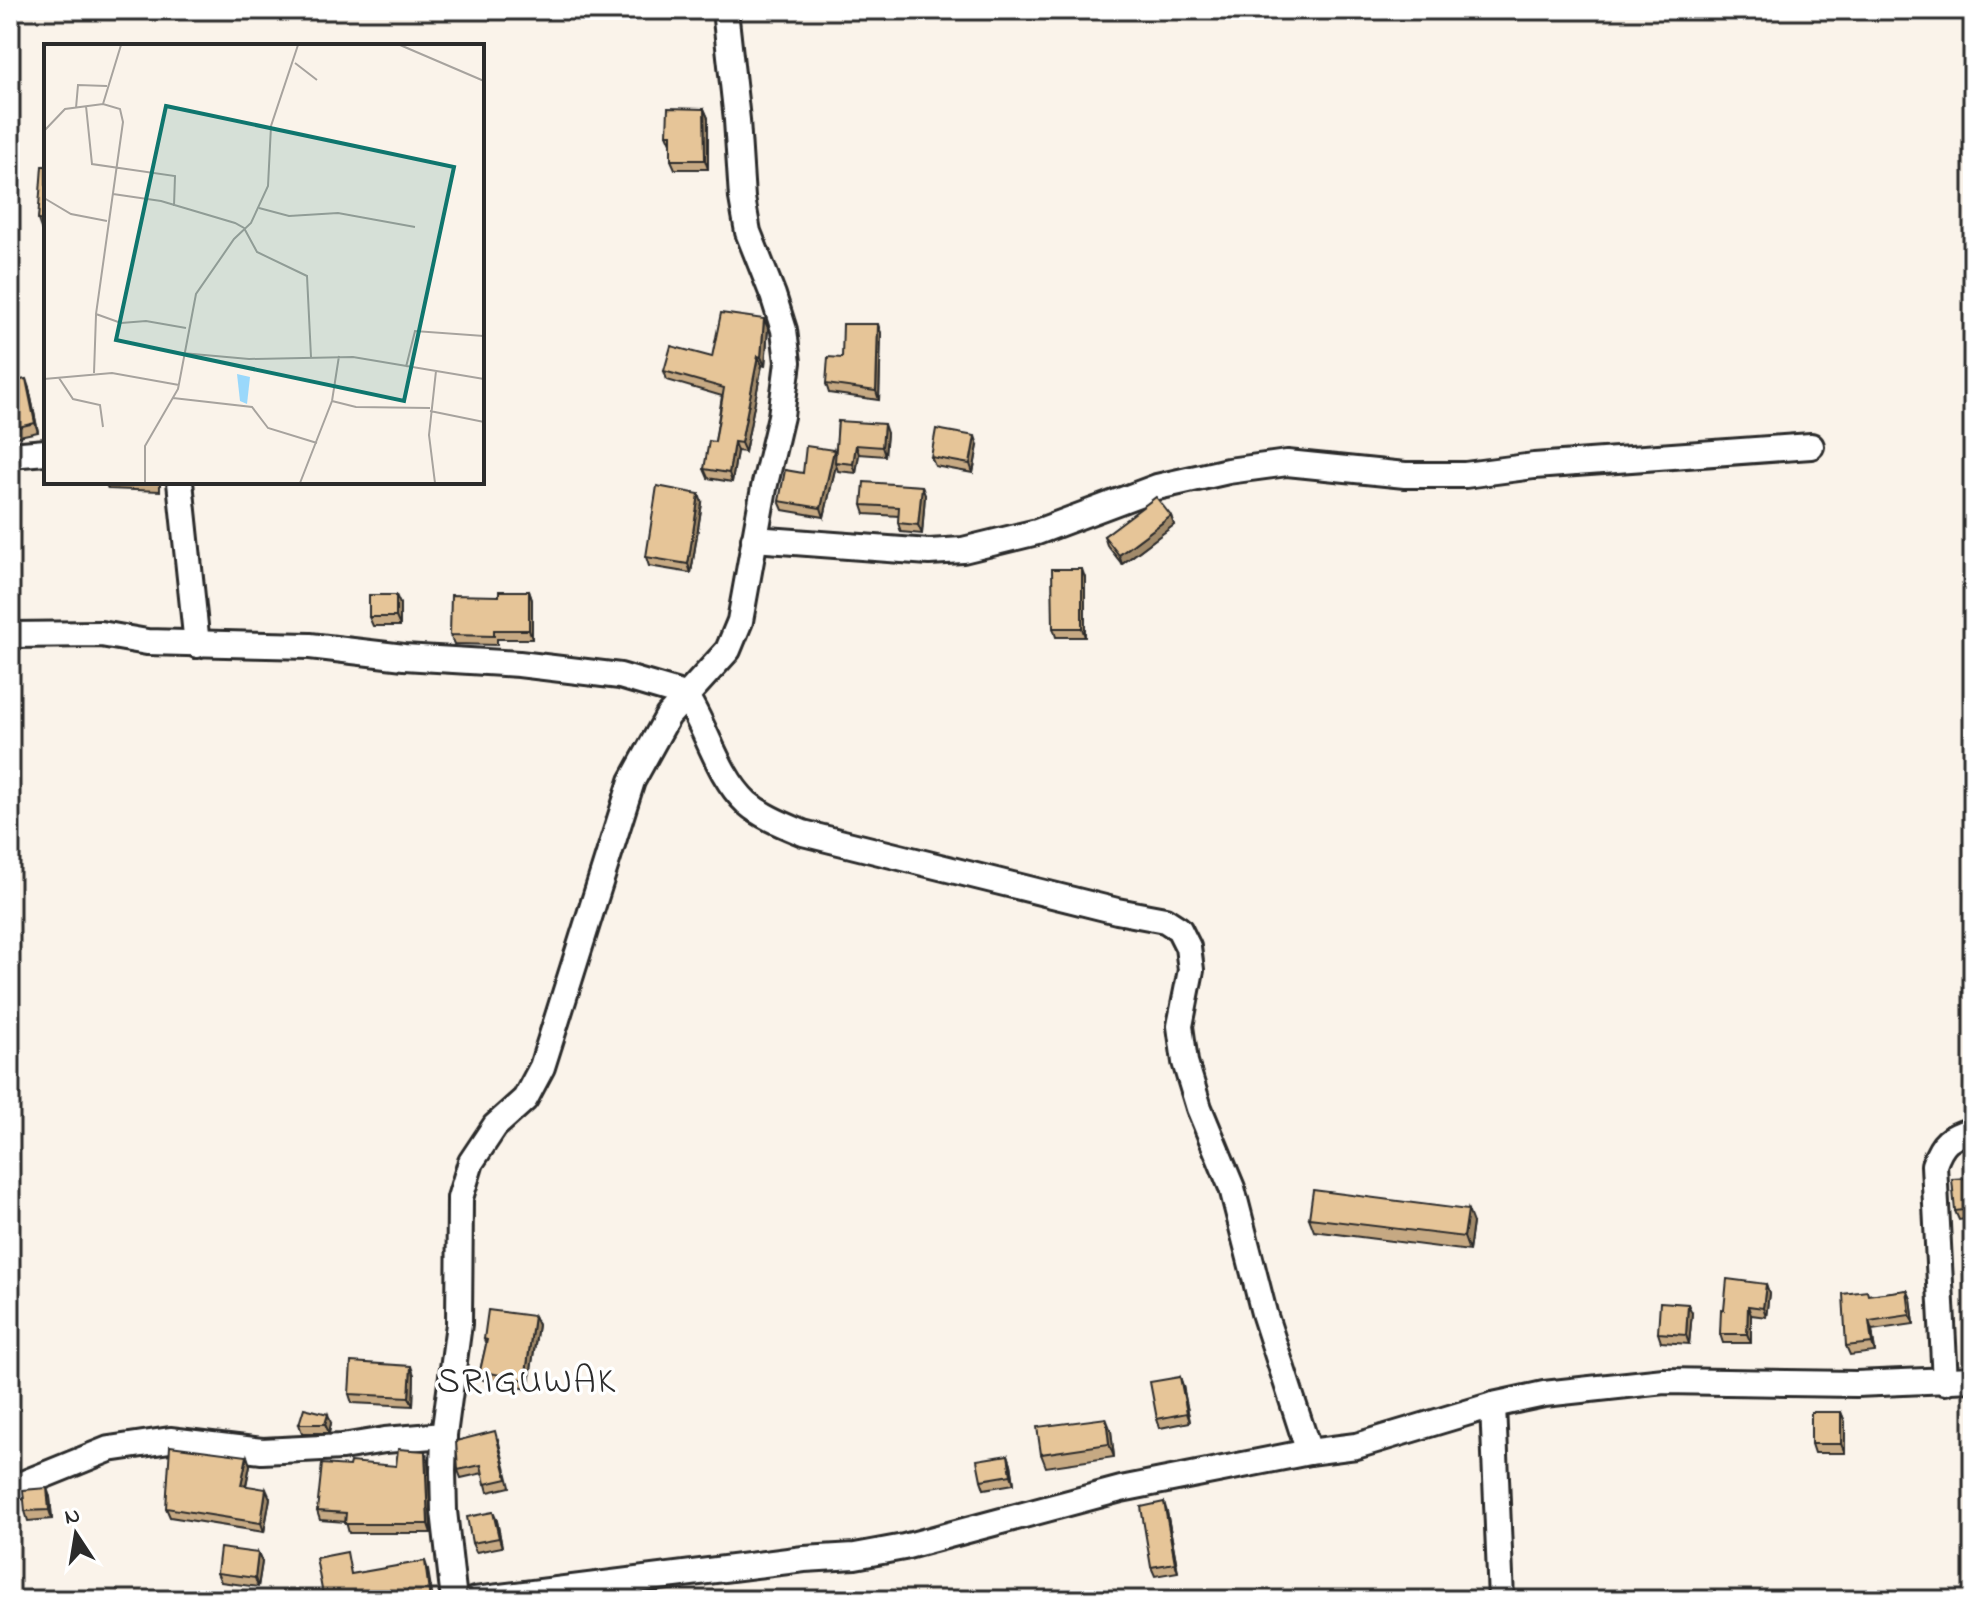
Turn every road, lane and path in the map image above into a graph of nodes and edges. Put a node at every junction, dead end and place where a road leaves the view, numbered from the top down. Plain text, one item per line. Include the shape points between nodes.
1 (725, 10) edge
2 (1811, 446) dead end
3 (44, 452) edge
4 (10, 455) edge
5 (180, 484) edge
6 (754, 539) junction
7 (10, 635) edge
8 (197, 645) junction
9 (685, 695) junction
10 (1973, 1130) edge
11 (1973, 1379) edge
12 (1945, 1382) junction
13 (1493, 1405) junction
14 (444, 1435) junction
15 (1309, 1452) junction
16 (10, 1489) edge
17 (454, 1600) edge
18 (475, 1600) edge
19 (1501, 1600) edge

1 - 6 street via 748,232 784,330 788,362
2 - 6 street via 1465,475 1405,475 1287,463 1157,487 1037,532 963,550
3 - 4 street
5 - 8 street
6 - 9 street via 740,621 728,650
7 - 8 street via 101,634
8 - 9 street via 310,646 532,665 620,676
9 - 14 street via 632,781 542,1067 525,1099 495,1126 471,1162 460,1198 459,1324
9 - 15 street via 728,779 747,803 769,818 803,833 1165,920 1179,929 1191,970 1180,1026 1185,1062 1232,1188 1264,1313
10 - 12 street via 1941,1146 1934,1165
11 - 12 street
12 - 13 street via 1664,1381
13 - 15 street via 1356,1446
13 - 19 street
14 - 16 street via 262,1451 170,1440 109,1449
14 - 17 street via 444,1511
15 - 18 street via 1121,1489 855,1556

